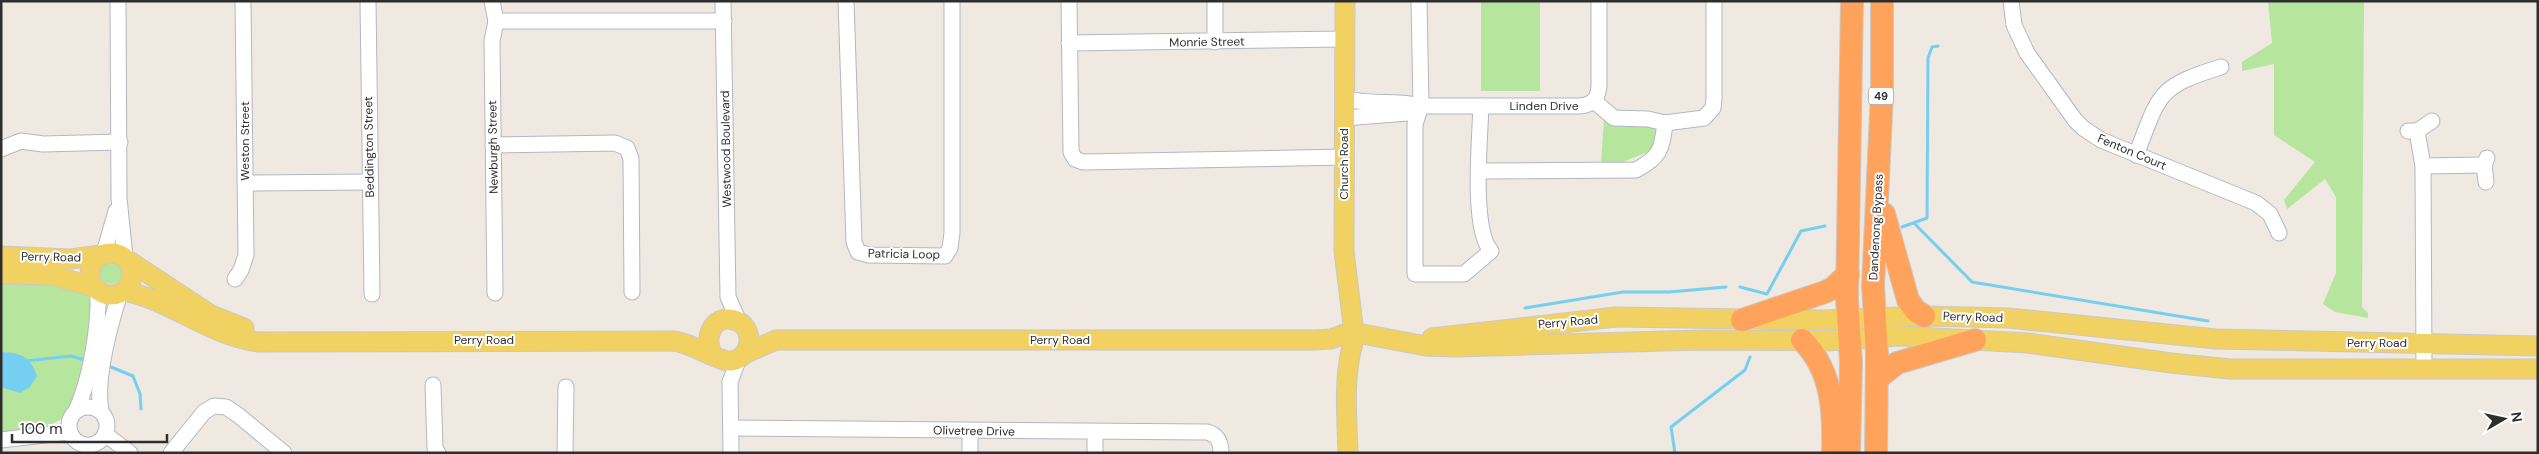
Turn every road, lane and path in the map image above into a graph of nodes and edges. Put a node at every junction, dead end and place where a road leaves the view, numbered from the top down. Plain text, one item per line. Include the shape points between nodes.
1 (118, 1) edge
2 (243, 1) edge
3 (368, 1) edge
4 (492, 1) edge
5 (723, 1) edge
6 (846, 1) edge
7 (952, 1) edge
8 (1069, 1) edge
9 (1215, 1) edge
10 (1345, 1) edge
11 (1419, 1) edge
12 (1599, 1) edge
13 (1714, 1) edge
14 (1852, 1) edge
15 (1882, 1) edge
16 (2011, 1) edge
17 (496, 21) junction
18 (724, 21) junction
19 (1345, 39) junction
20 (1216, 42) junction
21 (1069, 43) junction
22 (2221, 67) dead end
23 (1344, 98) junction
24 (1594, 101) junction
25 (1421, 106) junction
26 (1481, 106) junction
27 (1344, 118) junction
28 (2432, 121) dead end
29 (1664, 123) junction
30 (120, 142) junction
31 (493, 145) junction
32 (2, 150) edge
33 (2136, 155) junction
34 (1345, 157) junction
35 (2423, 166) junction
36 (1479, 171) junction
37 (369, 182) junction
38 (2486, 182) dead end
39 (245, 183) junction
40 (1878, 192) junction
41 (119, 198) junction
42 (2279, 233) dead end
43 (102, 254) junction
44 (1, 256) edge
45 (127, 259) junction
46 (1, 274) edge
47 (1848, 274) junction
48 (234, 279) dead end
49 (96, 289) junction
50 (122, 292) junction
51 (632, 292) dead end
52 (494, 293) dead end
53 (372, 294) dead end
54 (728, 297) junction
55 (1924, 316) junction
56 (1742, 320) junction
57 (739, 323) junction
58 (716, 324) junction
59 (103, 327) junction
60 (1875, 327) junction
61 (1849, 329) junction
62 (1353, 334) junction
63 (776, 340) junction
64 (1802, 340) junction
65 (1975, 340) junction
66 (294, 341) junction
67 (674, 341) junction
68 (1408, 341) junction
69 (2424, 343) junction
70 (2538, 346) edge
71 (742, 356) junction
72 (716, 357) junction
73 (2538, 369) edge
74 (2424, 370) junction
75 (1877, 379) junction
76 (93, 381) junction
77 (730, 382) junction
78 (434, 385) dead end
79 (566, 387) dead end
80 (76, 411) junction
81 (101, 411) junction
82 (731, 428) junction
83 (970, 430) junction
84 (70, 432) junction
85 (1094, 432) junction
86 (105, 434) junction
87 (1, 440) edge
88 (83, 449) edge
89 (130, 453) edge
90 (171, 453) edge
91 (284, 453) edge
92 (438, 453) edge
93 (565, 453) edge
94 (731, 453) edge
95 (970, 453) edge
96 (1095, 453) edge
97 (1221, 453) edge
98 (1348, 453) edge
99 (1833, 453) edge
100 (1849, 453) edge
101 (1876, 453) edge

1 - 30 street
2 - 39 street, Weston Street
3 - 37 street, Beddington Street
4 - 17 street, Newburgh Street
5 - 18 street, Westwood Boulevard
6 - 7 street, Patricia Loop via 854,242 858,252 869,254 945,256 952,233
8 - 21 street
9 - 20 street
10 - 19 main road, Church Road
11 - 25 street
12 - 24 street, Linden Drive via 1599,86
13 - 29 street via 1713,108 1704,118
14 - 47 highway, Dandenong Bypass / 49
15 - 40 highway, Dandenong Bypass / 49
16 - 33 street, Fenton Court via 2014,25 2022,44 2075,120 2092,135
17 - 18 street
17 - 31 street, Newburgh Street via 492,41
18 - 54 street, Westwood Boulevard
19 - 20 street, Monrie Street
19 - 23 main road, Church Road
20 - 21 street, Monrie Street
21 - 34 street via 1071,152 1075,159 1083,162
22 - 33 street via 2186,78 2166,90
23 - 25 street, Linden Drive via 1357,102 1408,102
23 - 27 main road, Church Road
24 - 26 street, Linden Drive via 1579,106
24 - 29 street via 1614,118
25 - 26 street, Linden Drive
25 - 27 street, Linden Drive via 1408,113
25 - 36 street via 1415,124 1415,274 1464,274 1492,251 1485,244 1480,221
26 - 36 street
27 - 34 main road, Church Road
28 - 35 street via 2411,131
29 - 36 street via 1663,143 1655,159 1636,170
30 - 32 street via 43,144
30 - 41 street
31 - 51 street via 615,143 627,148 631,159
31 - 52 street, Newburgh Street
33 - 42 street, Fenton Court via 2256,204 2270,214
34 - 62 main road, Church Road via 1344,252
35 - 38 street via 2485,162
35 - 69 street
37 - 39 street
37 - 53 street, Beddington Street
39 - 48 street, Weston Street via 246,254
40 - 55 highway via 1903,288 1915,310
40 - 60 highway, Dandenong Bypass / 49 via 1873,286
41 - 43 street
41 - 45 street
43 - 44 main road, Perry Road via 72,259
43 - 45 main road via 115,253
43 - 49 main road via 90,269
45 - 50 main road via 132,274
45 - 66 main road, Perry Road via 211,314 238,327
46 - 49 main road, Perry Road via 51,275
47 - 56 highway via 1826,292
47 - 61 highway, Dandenong Bypass / 49
49 - 50 main road via 109,295
49 - 59 street
50 - 59 street
50 - 66 main road, Perry Road via 152,298 234,338 258,342
54 - 57 street, Westwood Boulevard
54 - 58 street, Westwood Boulevard
55 - 60 main road, Perry Road
55 - 69 main road, Perry Road via 2018,319 2216,340
56 - 61 main road, Perry Road
56 - 68 main road, Perry Road via 1616,317
57 - 58 main road via 727,319
57 - 63 main road, Perry Road
57 - 71 main road via 748,334 748,348
58 - 67 main road, Perry Road via 703,332
58 - 72 main road via 711,329 708,342
59 - 76 street
60 - 61 main road, Perry Road
60 - 65 main road, Perry Road via 1899,336
60 - 75 highway, Dandenong Bypass / 49
61 - 64 main road, Perry Road
61 - 100 highway, Dandenong Bypass / 49
62 - 63 main road, Perry Road via 1313,340
62 - 68 main road, Perry Road
62 - 98 main road, Church Road via 1346,399
63 - 71 main road, Perry Road
64 - 68 main road, Perry Road via 1676,340 1457,347 1426,346
64 - 99 highway via 1815,355 1832,401
65 - 74 main road, Perry Road via 2088,350 2201,367
65 - 75 highway via 1897,363
66 - 67 main road, Perry Road
67 - 72 main road, Perry Road via 686,342
69 - 70 main road, Perry Road
69 - 74 street
71 - 72 main road via 726,361
71 - 77 street
72 - 77 street
73 - 74 main road, Perry Road
75 - 101 highway, Dandenong Bypass / 49
76 - 80 street
76 - 81 street
77 - 82 street
78 - 92 street via 435,448
79 - 93 street
80 - 81 street via 88,406
80 - 84 street via 70,420
81 - 86 street via 107,422
82 - 83 street, Olivetree Drive
82 - 94 street
83 - 85 street, Olivetree Drive
83 - 95 street
84 - 87 street
84 - 88 street
85 - 96 street
85 - 97 street, Olivetree Drive via 1207,432 1216,436
86 - 88 street via 98,442
86 - 89 street
90 - 91 street via 204,412 214,406 226,407

